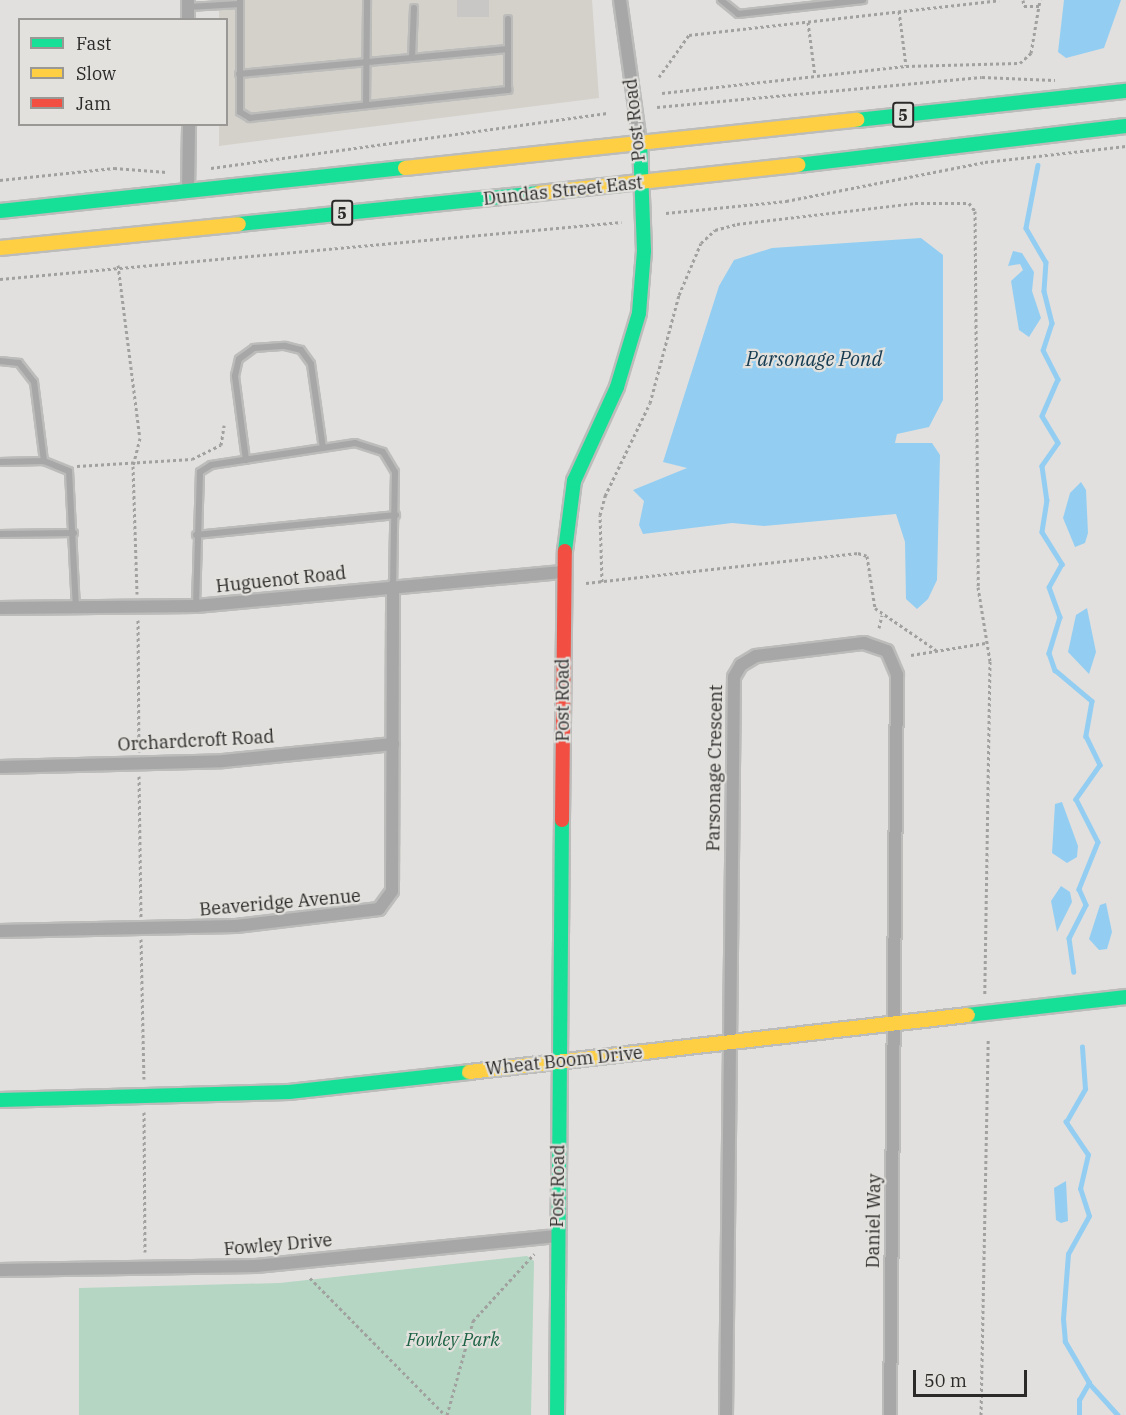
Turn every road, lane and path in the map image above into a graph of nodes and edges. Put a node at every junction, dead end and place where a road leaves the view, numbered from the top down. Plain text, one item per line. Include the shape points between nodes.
1 (367, 0) edge
2 (620, 0) edge
3 (721, 0) edge
4 (863, 0) edge
5 (999, 0) edge
6 (1023, 0) edge
7 (1031, 0) edge
8 (1041, 0) edge
9 (240, 2) edge
10 (1032, 6) junction
11 (1040, 6) junction
12 (414, 8) dead end
13 (188, 9) edge
14 (899, 11) junction
15 (508, 19) dead end
16 (808, 22) junction
17 (508, 49) junction
18 (412, 58) junction
19 (365, 64) junction
20 (906, 66) junction
21 (238, 74) junction
22 (815, 76) junction
23 (658, 77) dead end
24 (1065, 80) dead end
25 (1126, 92) edge
26 (662, 93) dead end
27 (366, 104) junction
28 (657, 106) dead end
29 (607, 113) dead end
30 (189, 126) edge
31 (1126, 126) edge
32 (640, 143) junction
33 (1126, 146) edge
34 (211, 168) dead end
35 (167, 172) dead end
36 (0, 180) edge
37 (641, 183) junction
38 (188, 191) junction
39 (0, 211) edge
40 (666, 213) dead end
41 (621, 222) dead end
42 (0, 248) edge
43 (118, 265) junction
44 (0, 279) edge
45 (0, 361) edge
46 (224, 425) dead end
47 (323, 448) junction
48 (246, 460) junction
49 (44, 461) junction
50 (0, 462) edge
51 (62, 465) junction
52 (133, 466) junction
53 (396, 514) junction
54 (74, 533) junction
55 (0, 534) edge
56 (196, 535) junction
57 (564, 572) junction
58 (603, 582) junction
59 (586, 583) dead end
60 (393, 586) junction
61 (137, 590) dead end
62 (196, 606) junction
63 (76, 607) junction
64 (0, 608) edge
65 (882, 614) junction
66 (138, 615) dead end
67 (879, 628) dead end
68 (985, 643) junction
69 (936, 650) junction
70 (911, 655) dead end
71 (393, 744) junction
72 (139, 753) dead end
73 (0, 766) edge
74 (139, 771) dead end
75 (141, 922) dead end
76 (0, 931) edge
77 (141, 937) dead end
78 (985, 994) dead end
79 (1126, 998) edge
80 (894, 1027) junction
81 (988, 1039) dead end
82 (730, 1044) junction
83 (560, 1061) junction
84 (144, 1087) dead end
85 (0, 1100) edge
86 (144, 1110) dead end
87 (557, 1236) junction
88 (145, 1252) dead end
89 (534, 1254) dead end
90 (0, 1270) edge
91 (310, 1278) dead end
92 (446, 1415) edge
93 (557, 1415) edge
94 (726, 1415) edge
95 (890, 1415) edge
96 (981, 1415) edge

1 - 19 lane
2 - 32 street, Post Road
3 - 4 lane via 738,14
5 - 14 path
6 - 10 path via 1024,6
7 - 10 path
8 - 11 path
9 - 13 lane
9 - 21 lane
10 - 11 path
11 - 20 path via 1035,37 1024,61
12 - 18 lane
14 - 16 path
14 - 20 path
15 - 17 lane
16 - 22 path
16 - 23 path via 689,35
17 - 18 lane
17 - 27 lane via 508,90
18 - 19 lane
19 - 21 lane
19 - 27 lane
20 - 22 path
21 - 27 lane via 240,112 250,118
22 - 26 path
24 - 28 path via 982,77
25 - 32 street, 5
29 - 34 path
30 - 38 street
31 - 37 street, Dundas Street East / 5
32 - 37 street, Post Road
32 - 38 street, 5
33 - 40 path via 985,162 786,201
35 - 36 path via 114,168
37 - 42 street, Dundas Street East / 5
37 - 57 street, Post Road via 639,313 617,387 574,481
38 - 39 street, 5
41 - 43 path
43 - 44 path
43 - 52 path via 140,438
45 - 49 lane via 19,363 34,382
46 - 52 path via 223,442 210,451
47 - 48 lane
47 - 48 lane via 311,364 293,348 254,348 239,358 235,376
47 - 53 lane via 355,443 383,452 395,472
48 - 56 lane via 211,465 200,472
49 - 50 lane
49 - 51 lane
51 - 52 path
51 - 54 lane via 73,480
52 - 61 path
53 - 56 lane
53 - 60 lane
54 - 55 lane
54 - 63 lane
56 - 62 lane
57 - 60 street, Huguenot Road
57 - 83 street, Post Road
58 - 59 path
58 - 65 path via 858,553 867,556 874,608
58 - 68 path via 600,515 605,496 650,403 682,286 701,243 715,230 736,224 915,203 969,203 975,211 976,537
60 - 62 street, Huguenot Road
60 - 71 street, Beaveridge Avenue
62 - 63 street, Huguenot Road
63 - 64 street, Huguenot Road
65 - 67 path
65 - 69 path
66 - 72 path
68 - 69 path
68 - 78 path via 990,672
69 - 70 path
71 - 73 street, Orchardcroft Road via 224,761
71 - 76 street, Beaveridge Avenue via 392,891 379,909 213,928
74 - 75 path
77 - 84 path
79 - 80 street, Wheat Boom Drive
80 - 82 street, Wheat Boom Drive
80 - 82 street, Parsonage Crescent via 897,675 887,651 864,643 756,656 737,670
80 - 95 street, Daniel Way
81 - 96 path
82 - 83 street, Wheat Boom Drive
82 - 94 street
83 - 85 street, Wheat Boom Drive via 289,1092
83 - 87 street, Post Road
86 - 88 path
87 - 90 street, Fowley Drive via 256,1266
87 - 93 street, Post Road
89 - 92 path via 474,1321
91 - 92 path

